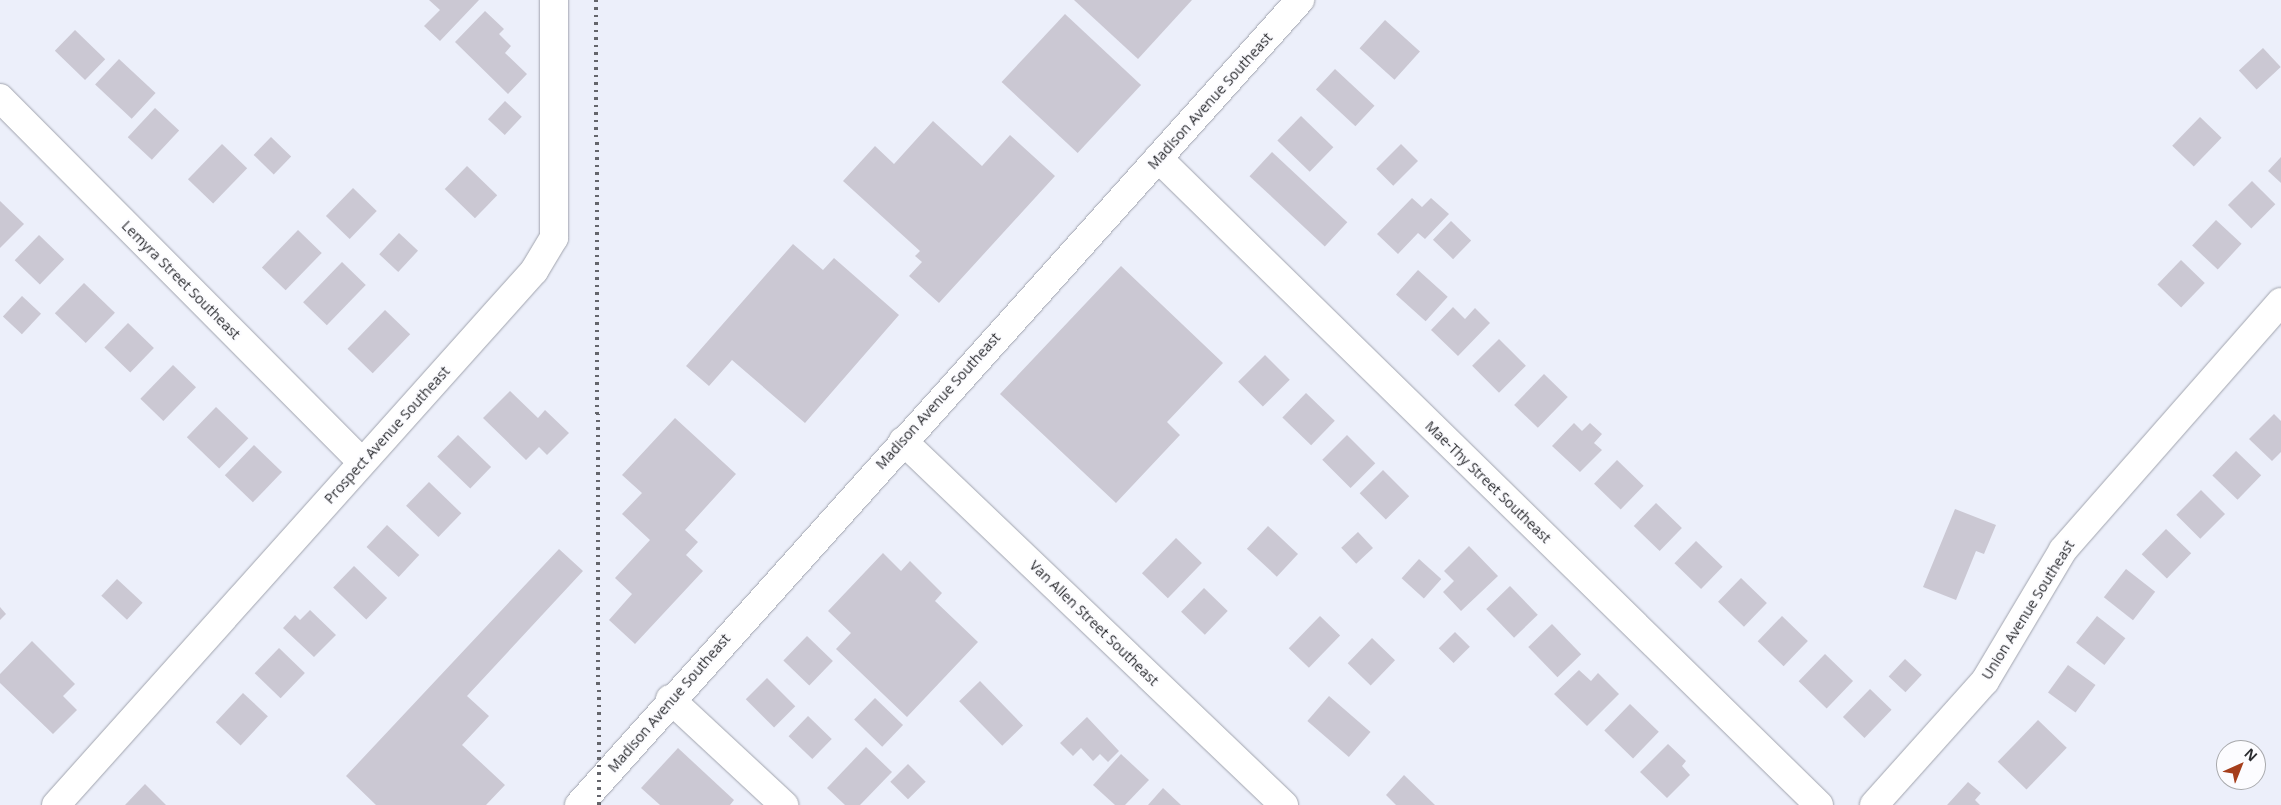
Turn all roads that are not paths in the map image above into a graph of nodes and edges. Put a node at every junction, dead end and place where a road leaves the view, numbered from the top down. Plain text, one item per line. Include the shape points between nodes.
1 (554, 0) edge
2 (1300, 0) edge
3 (0, 98) edge
4 (1158, 158) junction
5 (2281, 302) edge
6 (903, 440) junction
7 (362, 462) junction
8 (670, 699) junction
9 (56, 805) edge
10 (579, 805) edge
11 (784, 805) edge
12 (1284, 805) edge
13 (1819, 805) edge
14 (1874, 805) edge

1 - 7 street, Prospect Avenue Southeast via 554,238 534,271
2 - 4 street, Madison Avenue Southeast
3 - 7 street, Lemyra Street Southeast
4 - 6 street, Madison Avenue Southeast
4 - 13 street, Mae-Thy Street Southeast
5 - 14 street, Union Avenue Southeast via 2063,550 1985,680
6 - 8 street, Madison Avenue Southeast
6 - 12 street, Van Allen Street Southeast
7 - 9 street, Prospect Avenue Southeast
8 - 10 street, Madison Avenue Southeast
8 - 11 street

